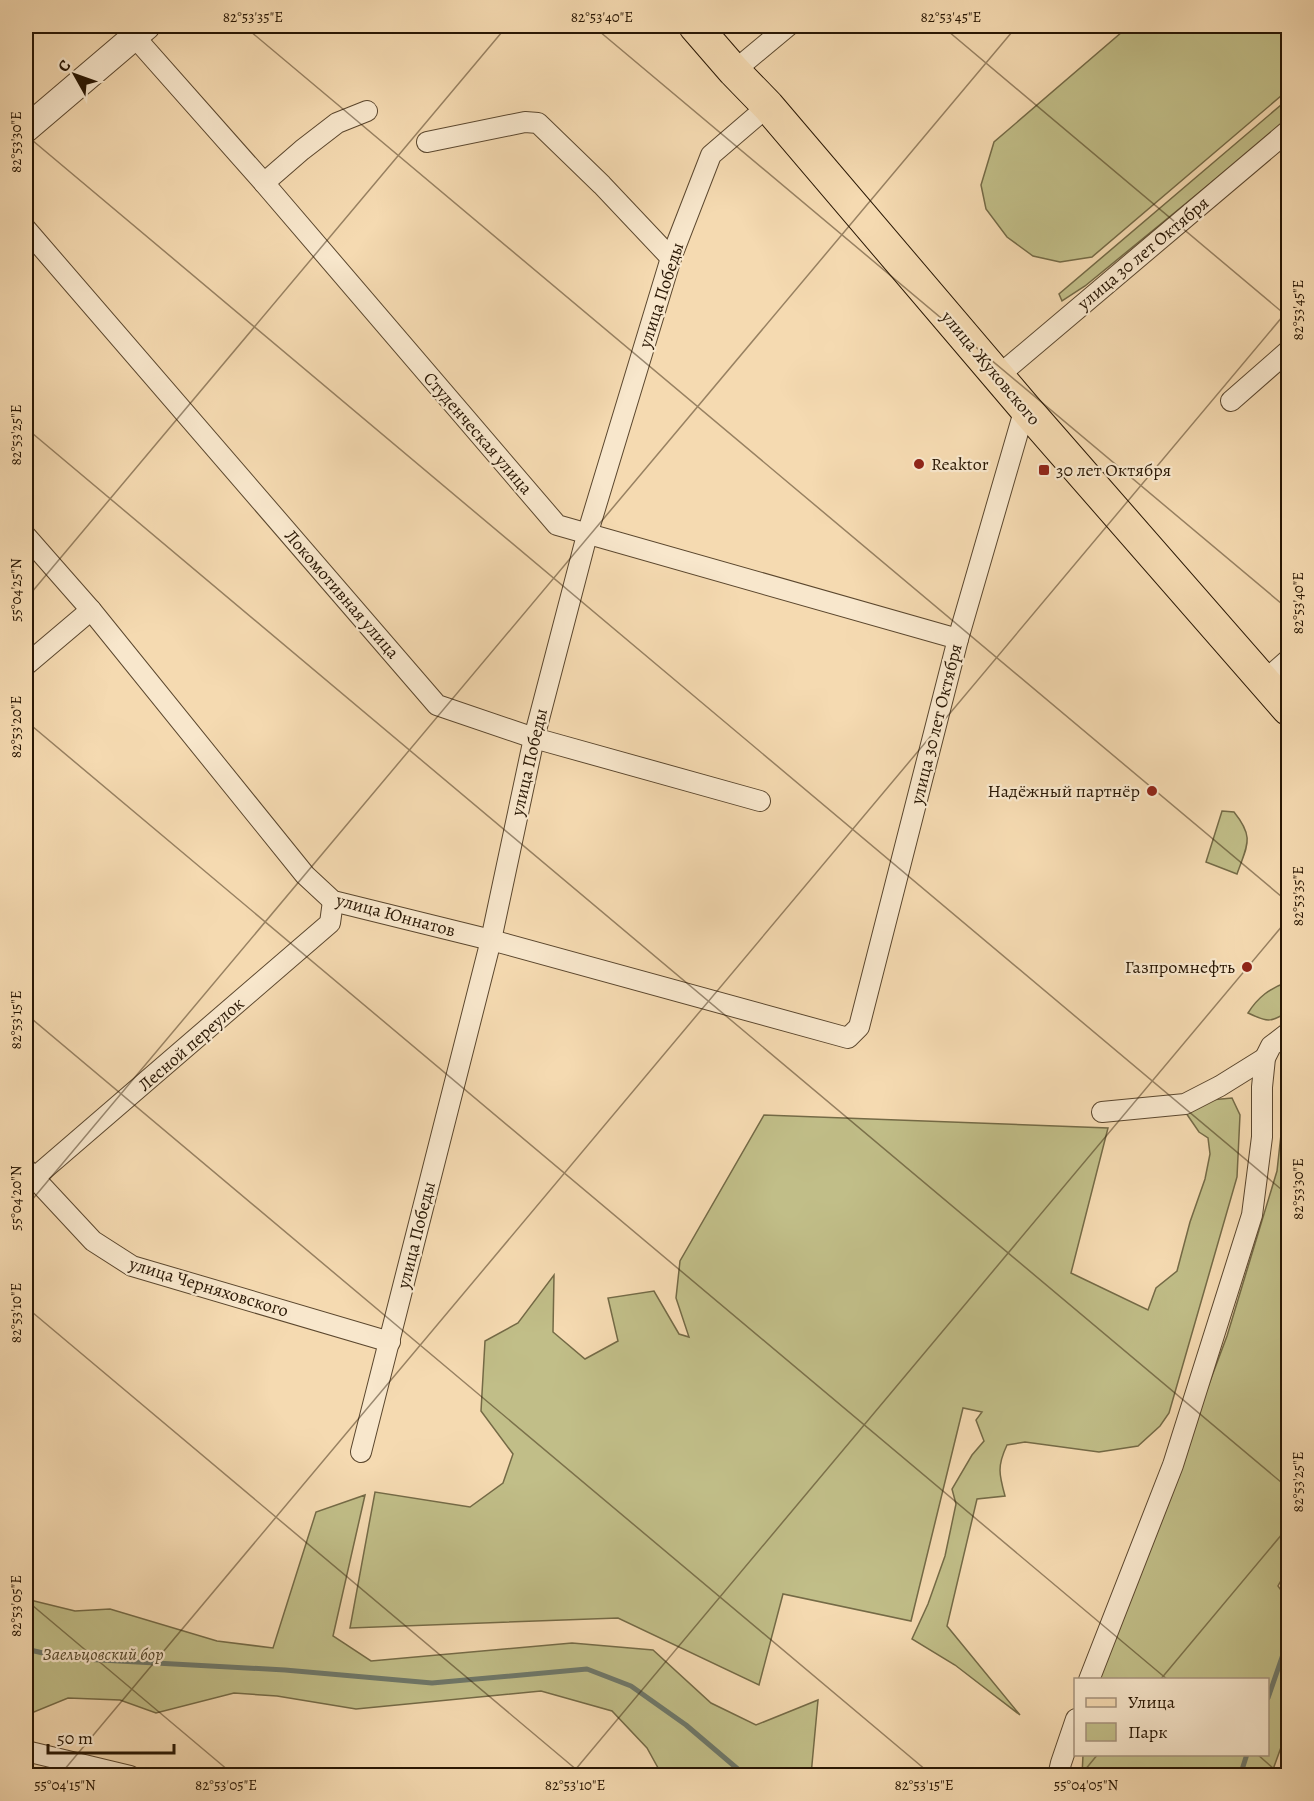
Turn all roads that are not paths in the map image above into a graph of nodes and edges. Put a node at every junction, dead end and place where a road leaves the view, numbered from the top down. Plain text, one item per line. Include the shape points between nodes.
1 (695, 26) edge
2 (788, 26) edge
3 (136, 29) edge
4 (734, 71) junction
5 (768, 106) junction
6 (367, 111) dead end
7 (26, 129) edge
8 (1288, 131) edge
9 (427, 142) dead end
10 (264, 183) junction
11 (26, 229) edge
12 (671, 258) junction
13 (1288, 351) edge
14 (998, 376) junction
15 (1231, 400) dead end
16 (1024, 408) junction
17 (587, 535) junction
18 (26, 536) edge
19 (91, 610) junction
20 (958, 639) junction
21 (1288, 660) edge
22 (26, 665) edge
23 (1264, 681) junction
24 (1288, 709) edge
25 (534, 738) junction
26 (760, 801) dead end
27 (333, 901) junction
28 (491, 940) junction
29 (1288, 1033) edge
30 (848, 1038) joint
31 (1265, 1058) junction
32 (1102, 1112) dead end
33 (30, 1174) edge
34 (390, 1342) junction
35 (361, 1452) dead end
36 (1090, 1678) edge
37 (1074, 1725) edge
38 (26, 1751) edge
39 (129, 1776) edge
40 (1058, 1776) edge

1 - 4 main road, улица Жуковского
2 - 4 street
3 - 7 street
3 - 10 street, Студенческая улица
4 - 5 main road, улица Жуковского
5 - 12 street, улица Победы via 711,155
5 - 14 main road, улица Жуковского
6 - 10 street via 337,123
8 - 14 street, улица 30 лет Октября
9 - 12 street via 525,122 538,123
10 - 17 street, Студенческая улица via 557,525
11 - 25 street, Локомотивная улица via 437,705
12 - 17 street, улица Победы
13 - 15 street
14 - 16 main road, улица Жуковского
16 - 20 street, улица 30 лет Октября
16 - 23 main road, улица Жуковского
17 - 20 street, Студенческая улица
17 - 25 street, улица Победы
18 - 19 street, улица Юннатов
19 - 22 street
19 - 27 street, улица Юннатов via 298,866
20 - 30 street, улица 30 лет Октября via 859,1028
21 - 23 street
23 - 24 main road, улица Жуковского
25 - 26 street, Локомотивная улица
25 - 28 street, улица Победы
27 - 28 street, улица Юннатов
27 - 33 street, Лесной переулок via 330,923
28 - 30 street, улица Юннатов
28 - 34 street, улица Победы
29 - 31 street via 1271,1046
31 - 32 street via 1185,1104
31 - 36 street via 1262,1137 1252,1215 1173,1465
33 - 34 street, улица Черняховского via 93,1241 132,1266
34 - 35 street, улица Победы
37 - 40 street
38 - 39 street

